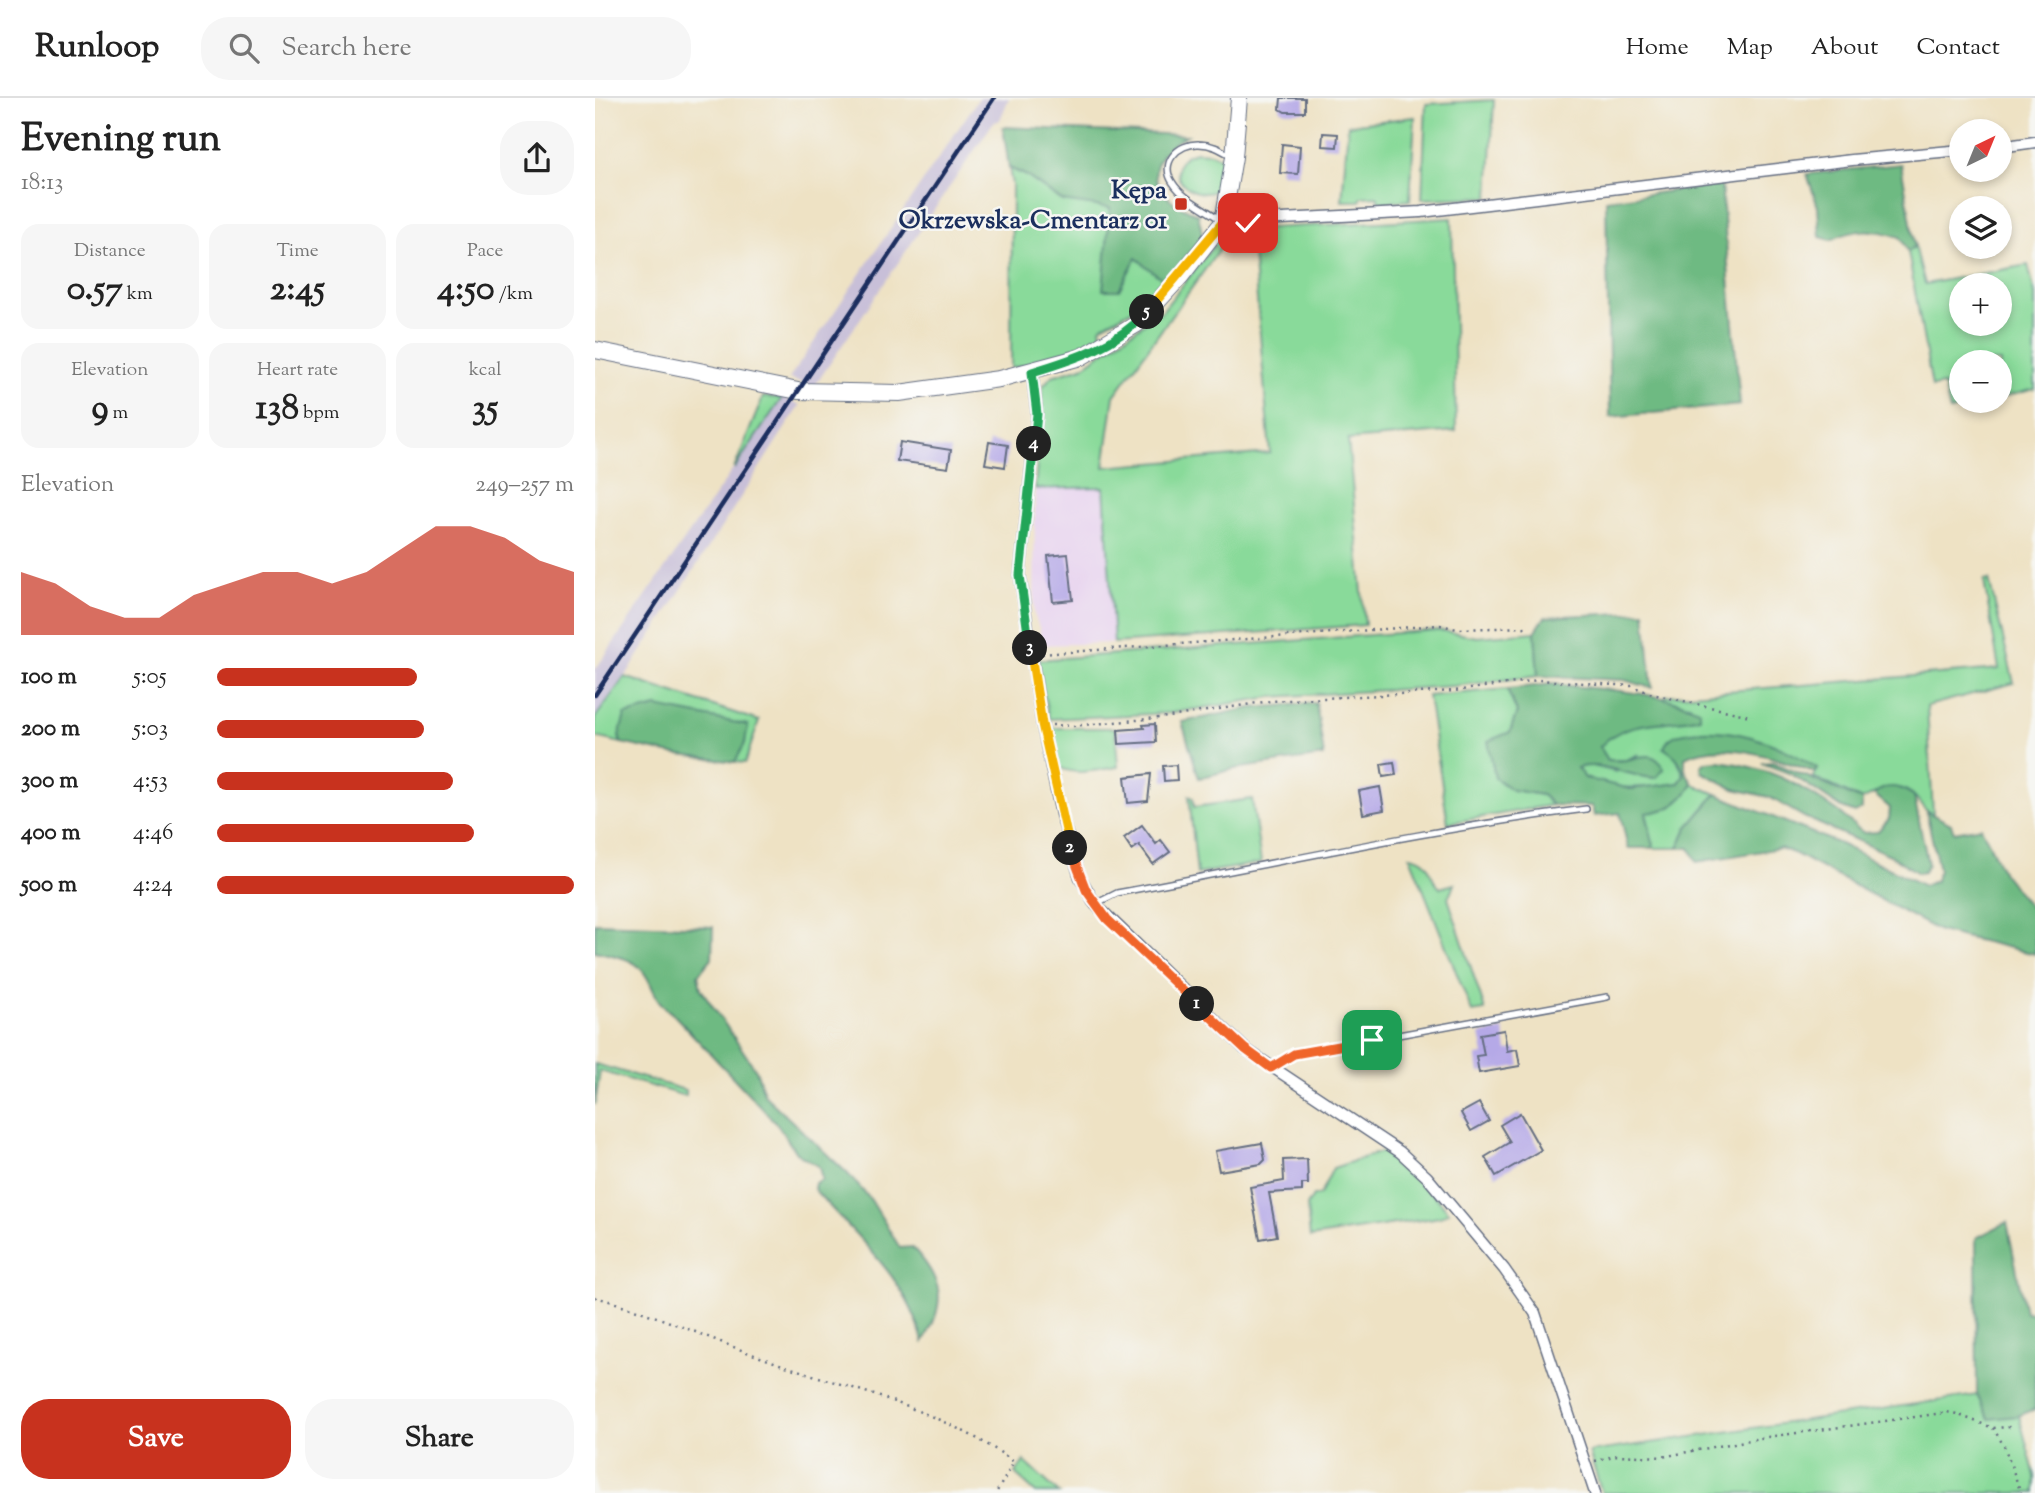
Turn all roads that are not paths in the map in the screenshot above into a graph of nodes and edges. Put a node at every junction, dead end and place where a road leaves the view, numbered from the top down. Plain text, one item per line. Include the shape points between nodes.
1 (1239, 98) edge
2 (2035, 142) edge
3 (2013, 145) edge
4 (1949, 151) edge
5 (1234, 157) junction
6 (1223, 222) junction
7 (595, 350) edge
8 (1032, 372) junction
9 (1586, 809) dead end
10 (1095, 904) junction
11 (1607, 997) dead end
12 (1271, 1068) junction
13 (1595, 1493) edge

1 - 5 street
2 - 3 street
4 - 6 street via 1421,212
5 - 6 street
5 - 6 lane via 1217,147 1186,145 1168,166 1179,191
6 - 8 street via 1137,324 1081,357
7 - 8 street via 798,391 899,393
8 - 10 street via 1037,414 1020,575 1042,724 1070,849
9 - 10 lane via 1480,822 1117,893
10 - 12 street via 1245,1049
11 - 12 lane via 1294,1054
12 - 13 street via 1414,1163 1504,1269 1545,1336

